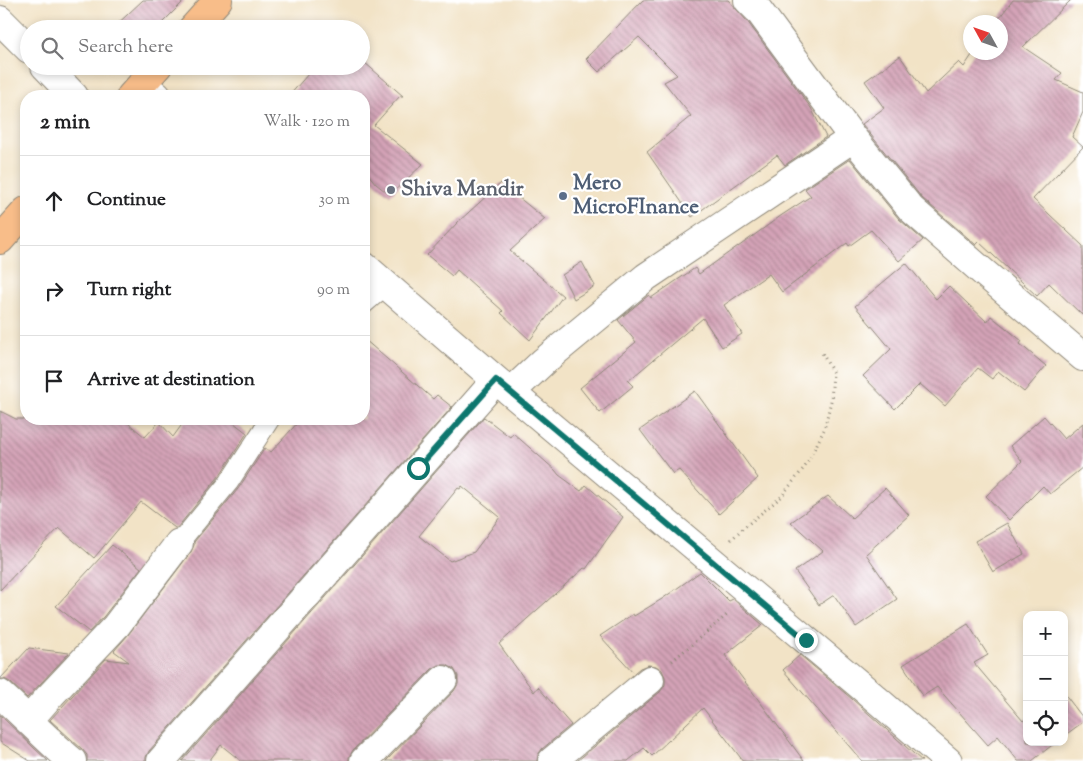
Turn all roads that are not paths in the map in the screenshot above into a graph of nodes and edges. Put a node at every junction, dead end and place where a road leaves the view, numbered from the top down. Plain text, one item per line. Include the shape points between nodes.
1 (218, 0) edge
2 (748, 0) edge
3 (0, 20) edge
4 (200, 20) edge
5 (20, 41) edge
6 (54, 75) edge
7 (68, 90) edge
8 (853, 138) junction
9 (20, 218) edge
10 (0, 240) edge
11 (370, 271) edge
12 (386, 284) junction
13 (370, 299) edge
14 (1083, 357) edge
15 (503, 386) junction
16 (266, 425) edge
17 (180, 543) joint
18 (443, 680) dead end
19 (650, 680) road end
20 (0, 694) edge
21 (29, 720) junction
22 (72, 761) edge
23 (161, 761) edge
24 (364, 761) edge
25 (552, 761) edge
26 (948, 761) edge

1 - 4 highway
2 - 8 street
3 - 5 street
6 - 7 street
8 - 14 street via 911,209
8 - 15 street via 646,277 544,361
9 - 10 highway
11 - 12 street
12 - 13 lane
12 - 15 street
15 - 23 street
15 - 26 street
16 - 17 lane via 229,482
17 - 21 street via 116,626
18 - 24 street
19 - 25 street
20 - 21 street
21 - 22 street

